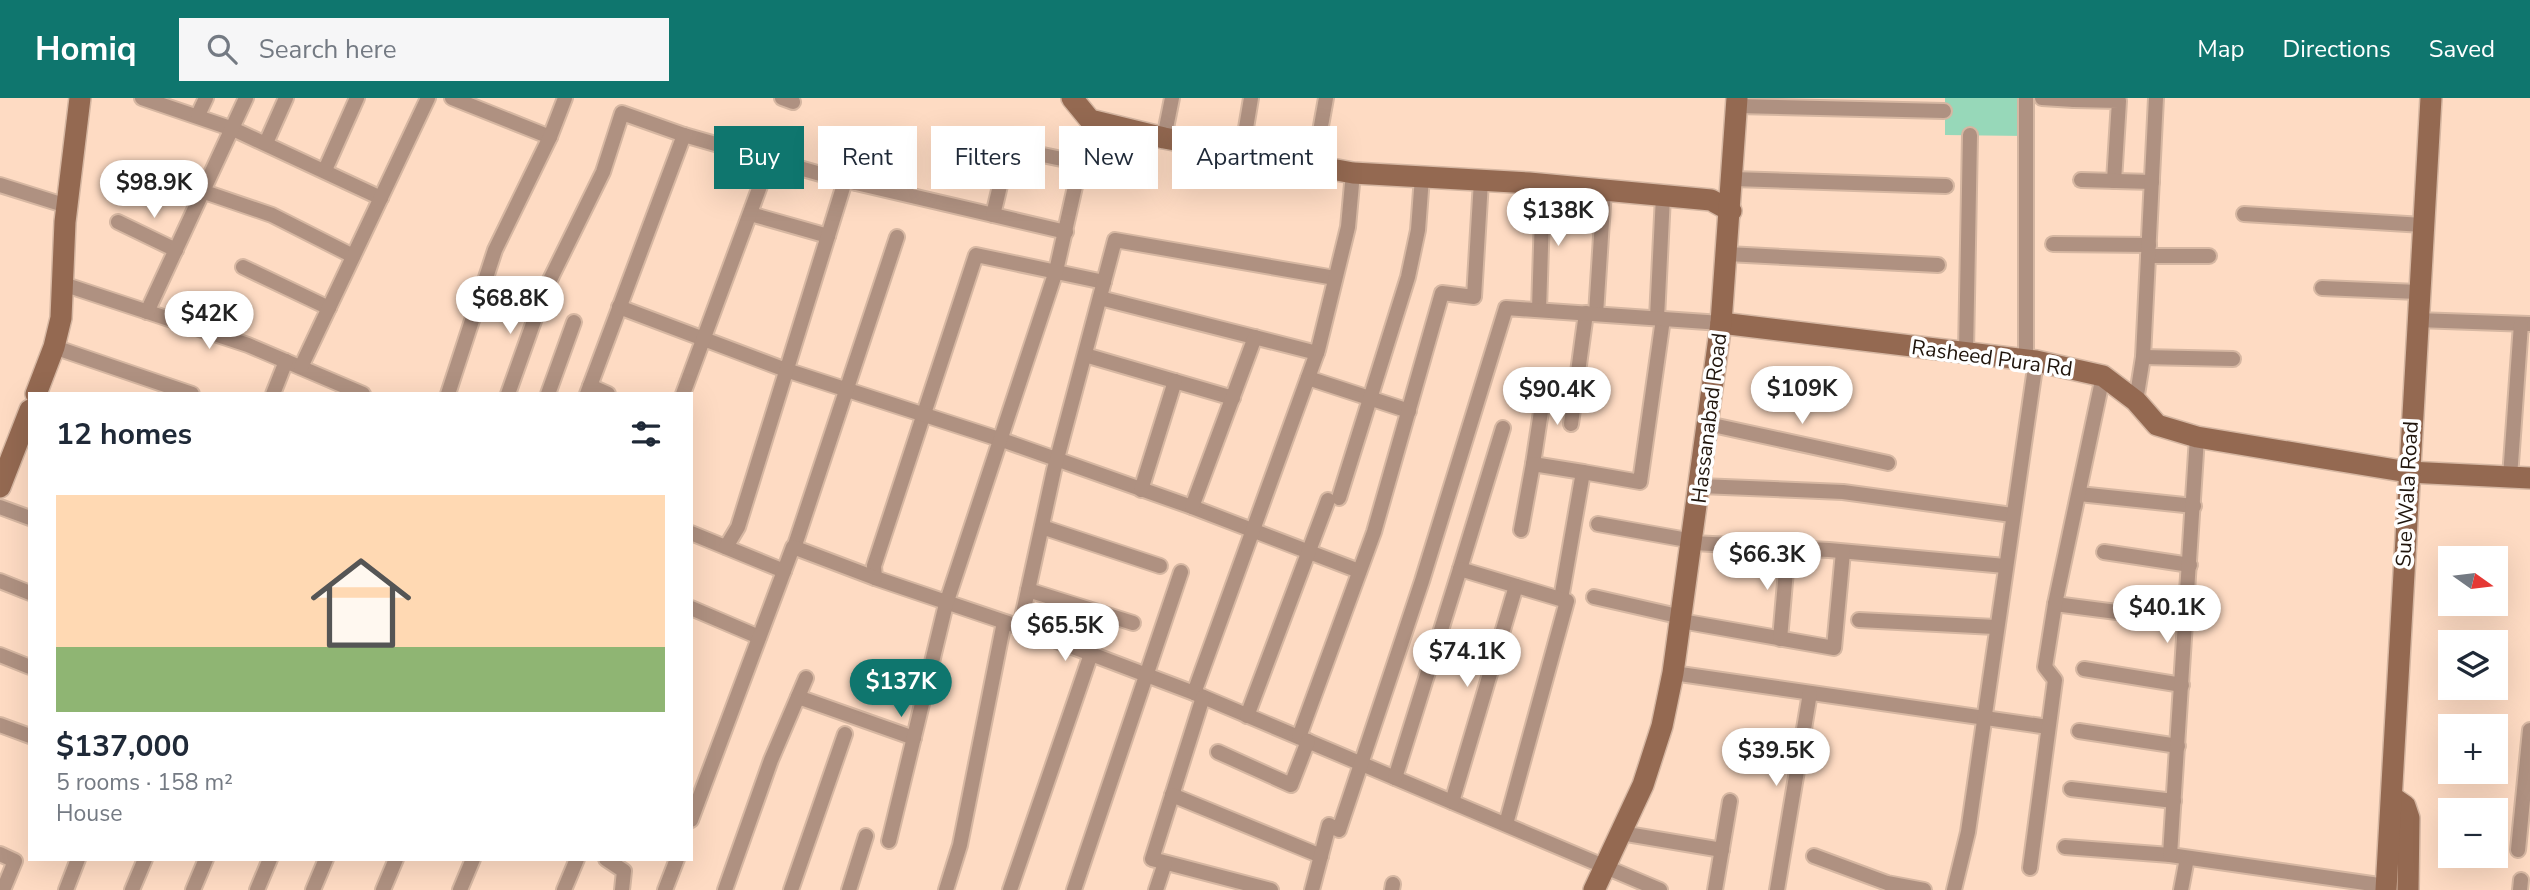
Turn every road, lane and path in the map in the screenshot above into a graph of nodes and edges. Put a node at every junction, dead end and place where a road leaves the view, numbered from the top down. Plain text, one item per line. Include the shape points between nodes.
1 (77, 98) edge
2 (142, 98) edge
3 (206, 98) edge
4 (246, 98) edge
5 (286, 98) edge
6 (357, 98) edge
7 (428, 98) edge
8 (452, 98) edge
9 (565, 98) edge
10 (628, 98) edge
11 (1072, 98) edge
12 (1172, 98) edge
13 (1251, 98) edge
14 (1326, 98) edge
15 (2026, 98) edge
16 (2042, 98) edge
17 (2156, 98) edge
18 (2431, 98) edge
19 (2074, 99) edge
20 (1737, 102) edge
21 (1944, 111) dead end
22 (622, 113) junction
23 (198, 115) junction
24 (1090, 120) junction
25 (1089, 126) edge
26 (1246, 126) edge
27 (1321, 126) edge
28 (233, 129) junction
29 (684, 135) junction
30 (1970, 135) dead end
31 (550, 137) junction
32 (1164, 138) junction
33 (1172, 139) edge
34 (266, 143) junction
35 (714, 143) edge
36 (1059, 158) edge
37 (140, 170) dead end
38 (325, 170) junction
39 (1337, 170) edge
40 (1353, 173) junction
41 (1422, 177) junction
42 (1732, 179) junction
43 (2081, 180) dead end
44 (1481, 181) junction
45 (2114, 181) junction
46 (2152, 182) junction
47 (1543, 184) junction
48 (0, 186) edge
49 (1947, 186) dead end
50 (760, 189) edge
51 (847, 189) edge
52 (880, 189) edge
53 (1075, 189) edge
54 (204, 190) junction
55 (1604, 190) junction
56 (1663, 196) junction
57 (381, 198) junction
58 (66, 206) junction
59 (1731, 211) junction
60 (2244, 214) dead end
61 (754, 215) dead end
62 (993, 215) junction
63 (118, 222) dead end
64 (2423, 225) junction
65 (1066, 232) junction
66 (828, 236) junction
67 (897, 237) dead end
68 (2053, 244) dead end
69 (176, 250) junction
70 (2148, 250) junction
71 (1727, 254) junction
72 (353, 256) junction
73 (2209, 256) dead end
74 (1938, 265) dead end
75 (243, 267) dead end
76 (1056, 271) junction
77 (1335, 278) junction
78 (1104, 282) junction
79 (63, 284) junction
80 (2322, 288) dead end
81 (2418, 292) junction
82 (1100, 298) junction
83 (619, 307) junction
84 (329, 308) junction
85 (1539, 310) junction
86 (147, 312) junction
87 (1591, 314) junction
88 (1660, 319) junction
89 (2417, 320) junction
90 (574, 322) dead end
91 (1721, 323) junction
92 (2526, 324) edge
93 (1255, 337) junction
94 (703, 338) junction
95 (54, 347) junction
96 (1966, 352) junction
97 (1317, 353) junction
98 (1085, 355) junction
99 (2143, 357) junction
100 (2233, 359) dead end
101 (2031, 360) junction
102 (286, 361) junction
103 (301, 368) junction
104 (786, 370) junction
105 (2103, 376) junction
106 (1308, 378) junction
107 (1175, 381) junction
108 (1545, 384) dead end
109 (845, 389) junction
110 (346, 390) edge
111 (588, 390) edge
112 (37, 392) edge
113 (186, 392) edge
114 (274, 392) edge
115 (449, 392) edge
116 (509, 392) edge
117 (549, 392) edge
118 (683, 392) edge
119 (1233, 398) junction
120 (1371, 398) junction
121 (2136, 401) junction
122 (1409, 411) junction
123 (924, 414) junction
124 (28, 416) edge
125 (1571, 424) dead end
126 (1708, 424) junction
127 (1503, 428) dead end
128 (2197, 437) junction
129 (1002, 440) junction
130 (1057, 461) junction
131 (1888, 463) dead end
132 (1533, 464) junction
133 (1583, 472) junction
134 (2408, 472) junction
135 (2520, 477) edge
136 (1700, 486) junction
137 (0, 487) edge
138 (1141, 490) junction
139 (2079, 494) junction
140 (2194, 506) junction
141 (0, 507) edge
142 (1192, 507) junction
143 (2012, 515) junction
144 (28, 518) edge
145 (1598, 524) dead end
146 (1042, 527) junction
147 (1251, 529) junction
148 (1521, 530) dead end
149 (693, 534) edge
150 (1693, 542) junction
151 (726, 547) junction
152 (794, 548) junction
153 (1788, 548) junction
154 (1308, 551) junction
155 (1843, 552) junction
156 (2104, 552) dead end
157 (2190, 565) junction
158 (1160, 566) dead end
159 (2005, 566) junction
160 (1460, 569) junction
161 (784, 570) junction
162 (1181, 572) dead end
163 (1359, 572) junction
164 (875, 578) junction
165 (0, 581) edge
166 (1516, 586) junction
167 (1028, 590) junction
168 (28, 592) edge
169 (1594, 597) dead end
170 (1561, 599) junction
171 (946, 604) junction
172 (2055, 604) junction
173 (693, 609) edge
174 (1681, 619) junction
175 (1859, 620) dead end
176 (2186, 621) junction
177 (1004, 622) junction
178 (1133, 623) dead end
179 (1020, 627) junction
180 (1995, 627) junction
181 (760, 636) junction
182 (1780, 639) junction
183 (1091, 654) junction
184 (0, 655) edge
185 (28, 666) edge
186 (2084, 669) dead end
187 (1673, 673) junction
188 (1147, 675) junction
189 (806, 678) dead end
190 (2182, 685) junction
191 (1810, 693) junction
192 (1199, 695) junction
193 (798, 697) junction
194 (1247, 716) junction
195 (1983, 718) junction
196 (0, 725) edge
197 (2048, 727) junction
198 (2530, 730) edge
199 (2080, 731) dead end
200 (845, 734) dead end
201 (28, 735) edge
202 (914, 738) junction
203 (1303, 739) junction
204 (2178, 746) junction
205 (1218, 752) dead end
206 (1360, 763) junction
207 (1395, 778) junction
208 (2071, 789) dead end
209 (1172, 795) junction
210 (2392, 797) junction
211 (1730, 801) dead end
212 (2174, 801) junction
213 (1452, 802) junction
214 (693, 815) edge
215 (1506, 824) junction
216 (1620, 832) junction
217 (866, 836) dead end
218 (889, 841) dead end
219 (2066, 847) dead end
220 (1722, 850) junction
221 (2518, 850) dead end
222 (0, 854) edge
223 (2170, 855) junction
224 (1321, 856) junction
225 (1814, 856) dead end
226 (2187, 858) junction
227 (77, 861) edge
228 (144, 861) edge
229 (205, 861) edge
230 (269, 861) edge
231 (325, 861) edge
232 (395, 861) edge
233 (473, 861) edge
234 (576, 861) edge
235 (608, 861) edge
236 (676, 861) edge
237 (1165, 863) junction
238 (1605, 865) junction
239 (2030, 868) dead end
240 (1232, 885) edge
241 (2386, 888) edge
242 (3, 890) edge
243 (66, 890) edge
244 (132, 890) edge
245 (193, 890) edge
246 (257, 890) edge
247 (313, 890) edge
248 (383, 890) edge
249 (460, 890) edge
250 (564, 890) edge
251 (622, 890) edge
252 (665, 890) edge
253 (725, 890) edge
254 (791, 890) edge
255 (849, 890) edge
256 (946, 890) edge
257 (1010, 890) edge
258 (1074, 890) edge
259 (1156, 890) edge
260 (1271, 890) edge
261 (1312, 890) edge
262 (1594, 890) edge
263 (1660, 890) edge
264 (1715, 890) edge
265 (1777, 890) edge
266 (1924, 890) edge
267 (1954, 890) edge
268 (2182, 890) edge
269 (2408, 890) edge

1 - 58 street
2 - 23 street
3 - 23 street
4 - 28 street
5 - 34 street
6 - 38 street
7 - 57 street
8 - 31 street
9 - 31 street
10 - 22 street
11 - 24 street
12 - 32 street
13 - 26 street
14 - 27 street
15 - 101 street
16 - 19 street
17 - 46 street
18 - 64 street, Sue Wala Road
19 - 45 street via 2119,101
20 - 21 street
20 - 42 street, Hassanabad Road
22 - 29 street
22 - 116 street via 603,172 545,290
23 - 28 street
24 - 25 street
24 - 32 street
28 - 34 street
28 - 54 street
29 - 35 street
29 - 83 street
30 - 96 street
31 - 115 street via 495,250
32 - 33 street
34 - 38 street
36 - 62 street via 1009,148
37 - 54 street
38 - 57 street
39 - 40 street
40 - 41 street
40 - 77 street via 1348,227
41 - 44 street
41 - 120 street via 1408,276
42 - 49 street
42 - 59 street, Hassanabad Road
43 - 45 street
44 - 47 street
44 - 122 street via 1474,297 1442,293
45 - 46 street
46 - 70 street
47 - 55 street
47 - 85 street
48 - 58 street
50 - 94 street
51 - 66 street
52 - 62 street
53 - 65 street
54 - 69 street
54 - 72 street via 272,215
55 - 56 street
55 - 87 street
56 - 59 street via 1710,200
56 - 88 street
57 - 72 street
58 - 79 street
59 - 71 street, Hassanabad Road
60 - 64 street
61 - 66 street
62 - 65 street
63 - 69 street
64 - 81 street, Sue Wala Road
65 - 76 street
66 - 104 street
67 - 109 street
68 - 70 street
69 - 86 street
70 - 73 street
70 - 99 street
71 - 74 street
71 - 91 street, Hassanabad Road
72 - 84 street
75 - 84 street
76 - 78 street
76 - 123 street via 976,255
76 - 129 street
77 - 78 street via 1115,240
77 - 97 street
78 - 82 street
79 - 86 street
79 - 95 street
80 - 81 street
81 - 89 street, Sue Wala Road
82 - 93 street
82 - 98 street
83 - 94 street
83 - 111 street
84 - 103 street
85 - 87 street
85 - 206 street via 1506,308
86 - 102 street
87 - 88 street
87 - 125 street
88 - 91 street
88 - 133 street via 1640,482
89 - 92 street
89 - 134 street, Sue Wala Road
90 - 117 street
91 - 96 street, Rasheed Pura Rd
91 - 126 street, Hassanabad Road
92 - 135 street
93 - 97 street
93 - 119 street
94 - 104 street
94 - 118 street
95 - 112 street
95 - 113 street
96 - 101 street, Rasheed Pura Rd
97 - 106 street
98 - 107 street
98 - 130 street
99 - 100 street
99 - 121 street
101 - 105 street, Rasheed Pura Rd
101 - 143 street
102 - 103 street
102 - 114 street
103 - 110 street
104 - 109 street
104 - 151 street via 738,527
105 - 121 street, Rasheed Pura Rd
105 - 139 street
106 - 120 street
106 - 147 street
107 - 119 street
107 - 138 street
108 - 132 street
109 - 123 street
109 - 152 street
119 - 142 street
120 - 122 street
120 - 154 street
121 - 128 street, Rasheed Pura Rd via 2157,425
122 - 163 street
123 - 129 street
123 - 164 street via 874,566
124 - 137 street
126 - 131 street
126 - 136 street, Hassanabad Road
127 - 160 street
128 - 134 street, Rasheed Pura Rd
128 - 140 street
129 - 130 street
129 - 171 street
130 - 138 street
130 - 146 street
132 - 133 street
132 - 148 street
133 - 170 street
134 - 135 street, Rasheed Pura Rd
134 - 210 street, Sue Wala Road
136 - 143 street via 1843,492
136 - 150 street, Hassanabad Road
138 - 142 street
139 - 140 street
139 - 172 street
140 - 157 street
141 - 144 street
142 - 147 street
143 - 159 street
145 - 150 street
146 - 158 street
146 - 167 street
147 - 154 street
147 - 192 street
149 - 151 street
150 - 153 street
150 - 174 street, Hassanabad Road
151 - 161 street
152 - 161 street
152 - 164 street
153 - 155 street
153 - 182 street
154 - 163 street
154 - 194 street
155 - 159 street
155 - 182 street via 1834,648
156 - 157 street
157 - 176 street
159 - 180 street
160 - 166 street
160 - 207 street
161 - 181 street
162 - 188 street
163 - 203 street
164 - 171 street
165 - 168 street
166 - 170 street
166 - 213 street
167 - 178 street
167 - 179 street
169 - 174 street
170 - 215 street via 1567,601
171 - 177 street
171 - 202 street
172 - 176 street
172 - 197 street via 2045,667 2054,680
173 - 181 street
174 - 182 street
174 - 187 street, Hassanabad Road
175 - 180 street
176 - 190 street
177 - 179 street
177 - 256 street via 960,845
179 - 183 street
180 - 195 street
181 - 214 street
183 - 188 street
183 - 257 street
184 - 185 street
186 - 190 street
187 - 191 street
187 - 216 street, Hassanabad Road via 1643,785
188 - 192 street
188 - 258 street
189 - 193 street
190 - 204 street
191 - 195 street
191 - 265 street
192 - 194 street
192 - 209 street
193 - 202 street
193 - 253 street
194 - 203 street
195 - 197 street
195 - 267 street via 1968,832
196 - 201 street
197 - 239 street
198 - 221 street
199 - 204 street
200 - 254 street
202 - 218 street
203 - 205 street via 1291,785
203 - 206 street
204 - 212 street
206 - 207 street
206 - 224 street via 1339,830 1329,825
207 - 213 street
208 - 212 street
209 - 224 street
209 - 237 street via 1152,859
210 - 241 street, Sue Wala Road
210 - 269 street via 2405,806 2409,818
211 - 220 street
212 - 223 street
213 - 215 street
215 - 238 street
216 - 220 street
216 - 238 street, Hassanabad Road
217 - 255 street
219 - 223 street
220 - 264 street
222 - 242 street via 15,861
223 - 226 street
224 - 261 street
225 - 266 street via 1887,883
226 - 241 street
226 - 268 street
227 - 243 street
228 - 244 street
229 - 245 street
230 - 246 street
231 - 247 street
232 - 248 street
233 - 249 street
234 - 250 street
235 - 251 street via 624,872
236 - 252 street
237 - 240 street
237 - 259 street
238 - 262 street, Hassanabad Road
238 - 263 street
240 - 260 street

